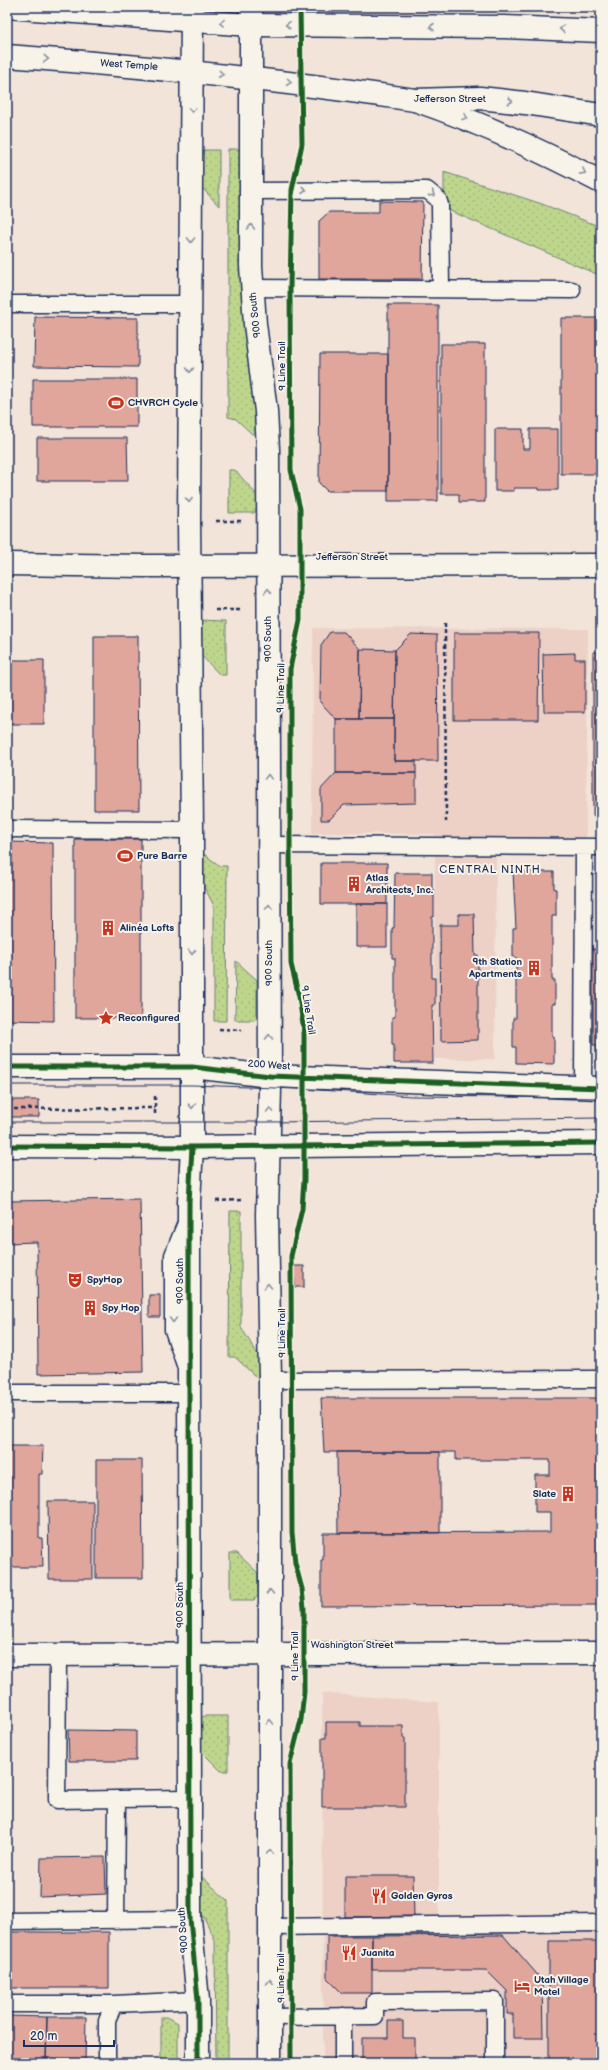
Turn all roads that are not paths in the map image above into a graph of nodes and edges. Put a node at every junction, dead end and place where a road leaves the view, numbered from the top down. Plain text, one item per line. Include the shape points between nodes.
1 (7, 7) edge
2 (196, 12) edge
3 (251, 16) edge
4 (601, 30) edge
5 (7, 56) edge
6 (192, 71) junction
7 (250, 77) junction
8 (415, 100) junction
9 (601, 115) edge
10 (601, 182) edge
11 (251, 191) junction
12 (252, 288) junction
13 (441, 289) junction
14 (572, 290) dead end
15 (7, 304) edge
16 (190, 304) junction
17 (7, 564) edge
18 (268, 565) junction
19 (601, 565) edge
20 (189, 566) junction
21 (7, 829) edge
22 (192, 830) junction
23 (268, 845) junction
24 (584, 847) junction
25 (601, 847) edge
26 (7, 1067) edge
27 (192, 1067) junction
28 (270, 1076) junction
29 (592, 1088) edge
30 (601, 1142) edge
31 (270, 1145) junction
32 (7, 1146) edge
33 (192, 1147) junction
34 (601, 1379) edge
35 (270, 1380) junction
36 (189, 1385) junction
37 (7, 1393) edge
38 (601, 1653) edge
39 (270, 1654) junction
40 (190, 1655) junction
41 (7, 1656) edge
42 (58, 1656) junction
43 (190, 1798) junction
44 (117, 1799) junction
45 (190, 1919) junction
46 (7, 1921) edge
47 (116, 1921) junction
48 (601, 1923) edge
49 (270, 1927) junction
50 (198, 2000) junction
51 (7, 2004) edge
52 (114, 2004) junction
53 (343, 2016) junction
54 (270, 2017) junction
55 (107, 2063) edge
56 (198, 2063) edge
57 (270, 2063) edge
58 (343, 2063) edge
59 (495, 2063) edge

1 - 2 main road
3 -> 2 main road
2 - 6 main road, 900 South
4 -> 3 main road
3 - 7 main road, 900 South
5 -> 6 main road, West Temple
6 -> 7 main road, West Temple
6 -> 16 main road, 900 South
7 -> 8 main road, Jefferson Street
7 - 11 main road, 900 South
8 -> 9 main road, Jefferson Street via 480,98 525,102
8 -> 10 main road via 488,126
12 -> 11 main road, 900 South
11 -> 13 lane via 427,190 438,199 440,206
12 - 13 lane
12 - 18 main road, 900 South via 266,411
13 - 14 lane
15 - 16 lane
16 -> 20 main road, 900 South
17 - 20 main road, Jefferson Street
18 - 19 main road, Jefferson Street
18 - 20 main road, Jefferson Street
23 -> 18 main road, 900 South
20 - 22 main road, 900 South
21 - 22 lane
22 -> 27 main road, 900 South
23 - 24 lane
28 -> 23 main road, 900 South
24 - 25 lane
24 - 29 lane
26 - 27 main road, 200 West
27 - 28 main road, 200 West
27 -> 33 main road, 900 South
28 - 29 main road, 200 West
31 -> 28 main road, 900 South
30 - 31 main road
31 - 33 main road
35 -> 31 main road, 900 South via 267,1215
32 - 33 main road
33 -> 36 main road, 900 South via 189,1214
34 - 35 lane
39 -> 35 main road, 900 South
36 - 37 lane
36 - 40 main road, 900 South
38 - 39 main road, Washington Street
39 - 40 main road, Washington Street
49 -> 39 main road, 900 South
40 - 42 main road, Washington Street
40 - 43 main road, 900 South
41 - 42 main road, Washington Street
42 - 44 lane via 57,1800
43 - 44 lane
43 - 45 main road, 900 South
44 - 47 lane
45 - 47 lane
45 - 50 main road, 900 South
46 - 47 lane
48 - 49 lane
54 -> 49 main road, 900 South
50 - 52 lane
50 - 56 main road, 900 South
51 - 52 lane
52 - 55 lane via 107,2020
53 - 54 lane
53 - 58 lane
53 - 59 lane via 375,2016 375,2002 495,2001
54 - 57 main road, 900 South

